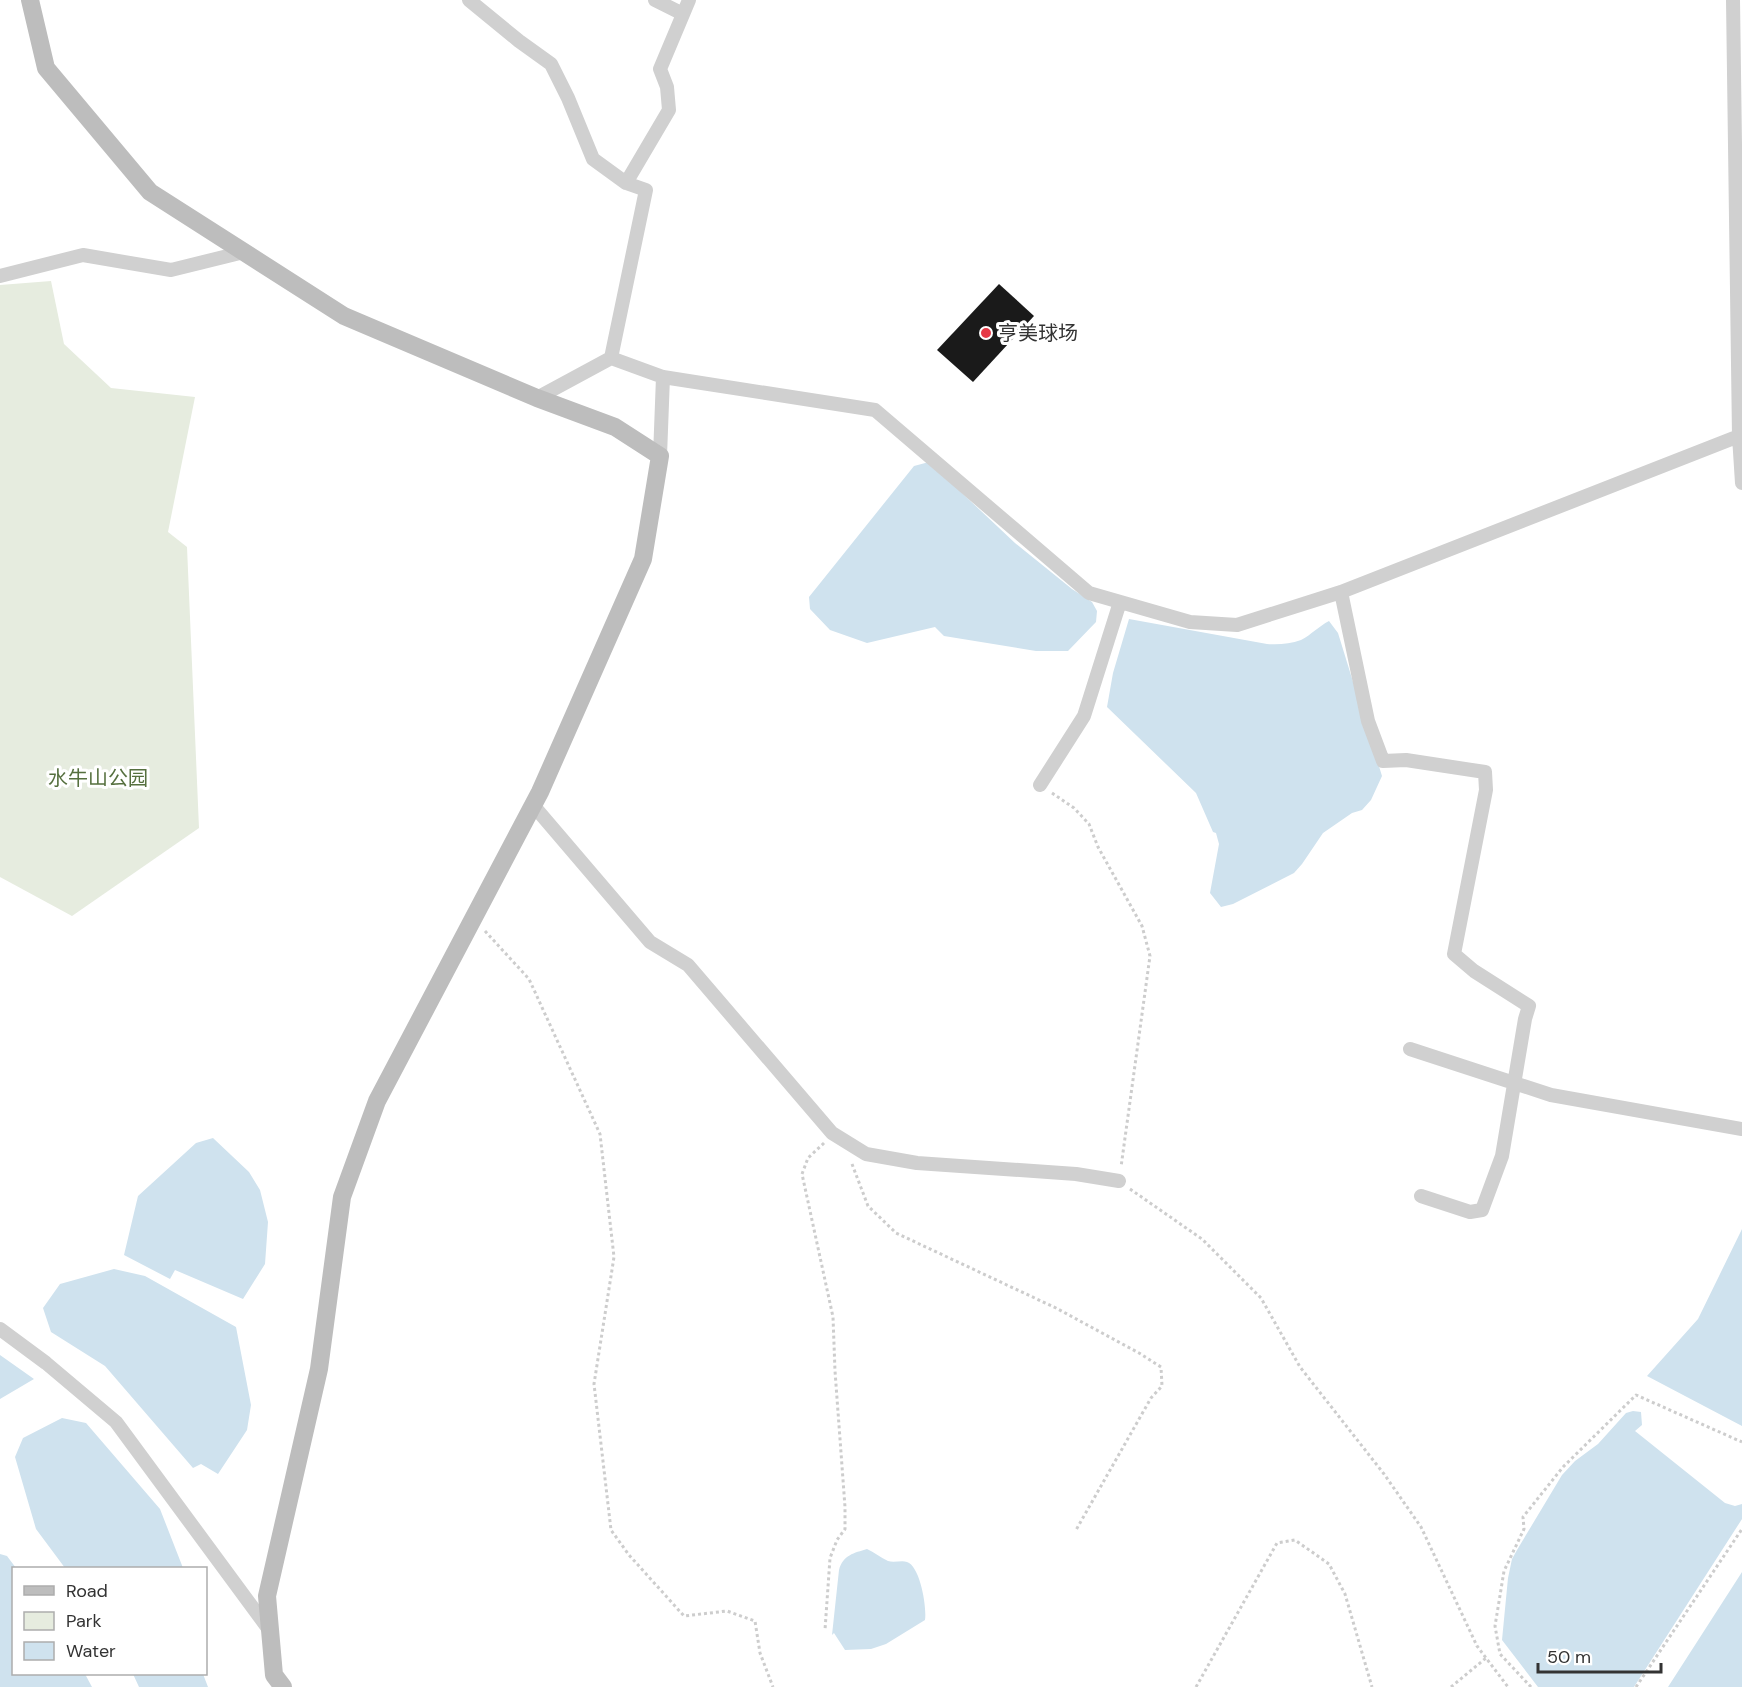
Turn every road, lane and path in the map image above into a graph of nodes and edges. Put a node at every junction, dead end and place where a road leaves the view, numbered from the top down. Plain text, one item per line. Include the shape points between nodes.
1 (30, 0) edge
2 (468, 0) edge
3 (656, 0) edge
4 (689, 0) edge
5 (1731, 1) edge
6 (683, 14) junction
7 (626, 183) junction
8 (244, 252) junction
9 (0, 276) edge
10 (611, 358) junction
11 (663, 377) junction
12 (537, 398) junction
13 (1739, 436) junction
14 (660, 456) junction
15 (1742, 483) edge
16 (1341, 592) junction
17 (1120, 602) junction
18 (1040, 785) joint
19 (533, 805) junction
20 (473, 919) junction
21 (1410, 1049) dead end
22 (1514, 1083) junction
23 (1742, 1129) edge
24 (838, 1136) junction
25 (1119, 1181) junction
26 (1421, 1196) dead end
27 (0, 1329) edge
28 (1742, 1442) edge
29 (1742, 1529) edge
30 (1076, 1530) dead end
31 (825, 1630) dead end
32 (270, 1631) junction
33 (1486, 1658) junction
34 (283, 1687) edge
35 (773, 1687) edge
36 (1196, 1687) edge
37 (1372, 1687) edge
38 (1451, 1687) edge
39 (1508, 1687) edge
40 (1531, 1687) edge
41 (1636, 1687) edge

1 - 8 street via 46,68 150,192
2 - 7 street via 550,64 593,159
3 - 6 street
4 - 6 street
5 - 13 street
6 - 7 street via 660,69 669,110
7 - 10 street via 646,190
8 - 9 street via 171,270 82,255
8 - 12 street via 344,316
10 - 11 street
10 - 12 street
11 - 14 street
11 - 17 street via 875,410 1089,593
12 - 14 street via 615,428
13 - 15 street
13 - 16 street
14 - 19 street via 643,559
16 - 17 street via 1237,625 1190,622
16 - 22 street via 1368,721 1383,761 1406,760 1485,772 1486,790 1454,954 1529,1006
17 - 18 street via 1084,716
18 - 25 path via 1074,808 1089,824 1098,848 1142,926 1150,956
19 - 20 street
19 - 24 street via 650,942 688,965
20 - 32 street via 377,1101 342,1197 319,1369 267,1596
20 - 35 path via 529,979 600,1134 614,1257 594,1384 611,1530 684,1616 727,1611 755,1621 760,1653
21 - 22 street
22 - 23 street via 1551,1095
22 - 26 street via 1503,1156 1482,1210 1470,1212
24 - 25 street via 866,1154 917,1163 1076,1174
24 - 30 path via 868,1206 896,1233 1056,1308 1161,1367 1162,1386 1151,1398
24 - 31 path via 808,1158 802,1174 833,1317 845,1508 845,1529 830,1558
25 - 33 path via 1202,1239 1261,1298 1300,1367 1421,1527
27 - 32 street via 116,1422
28 - 40 path via 1636,1395 1563,1467 1523,1518 1524,1529 1504,1571 1495,1626 1500,1654
29 - 41 path
32 - 34 street via 274,1675
33 - 38 path
33 - 39 path
36 - 37 path via 1277,1543 1295,1540 1329,1564 1345,1594

